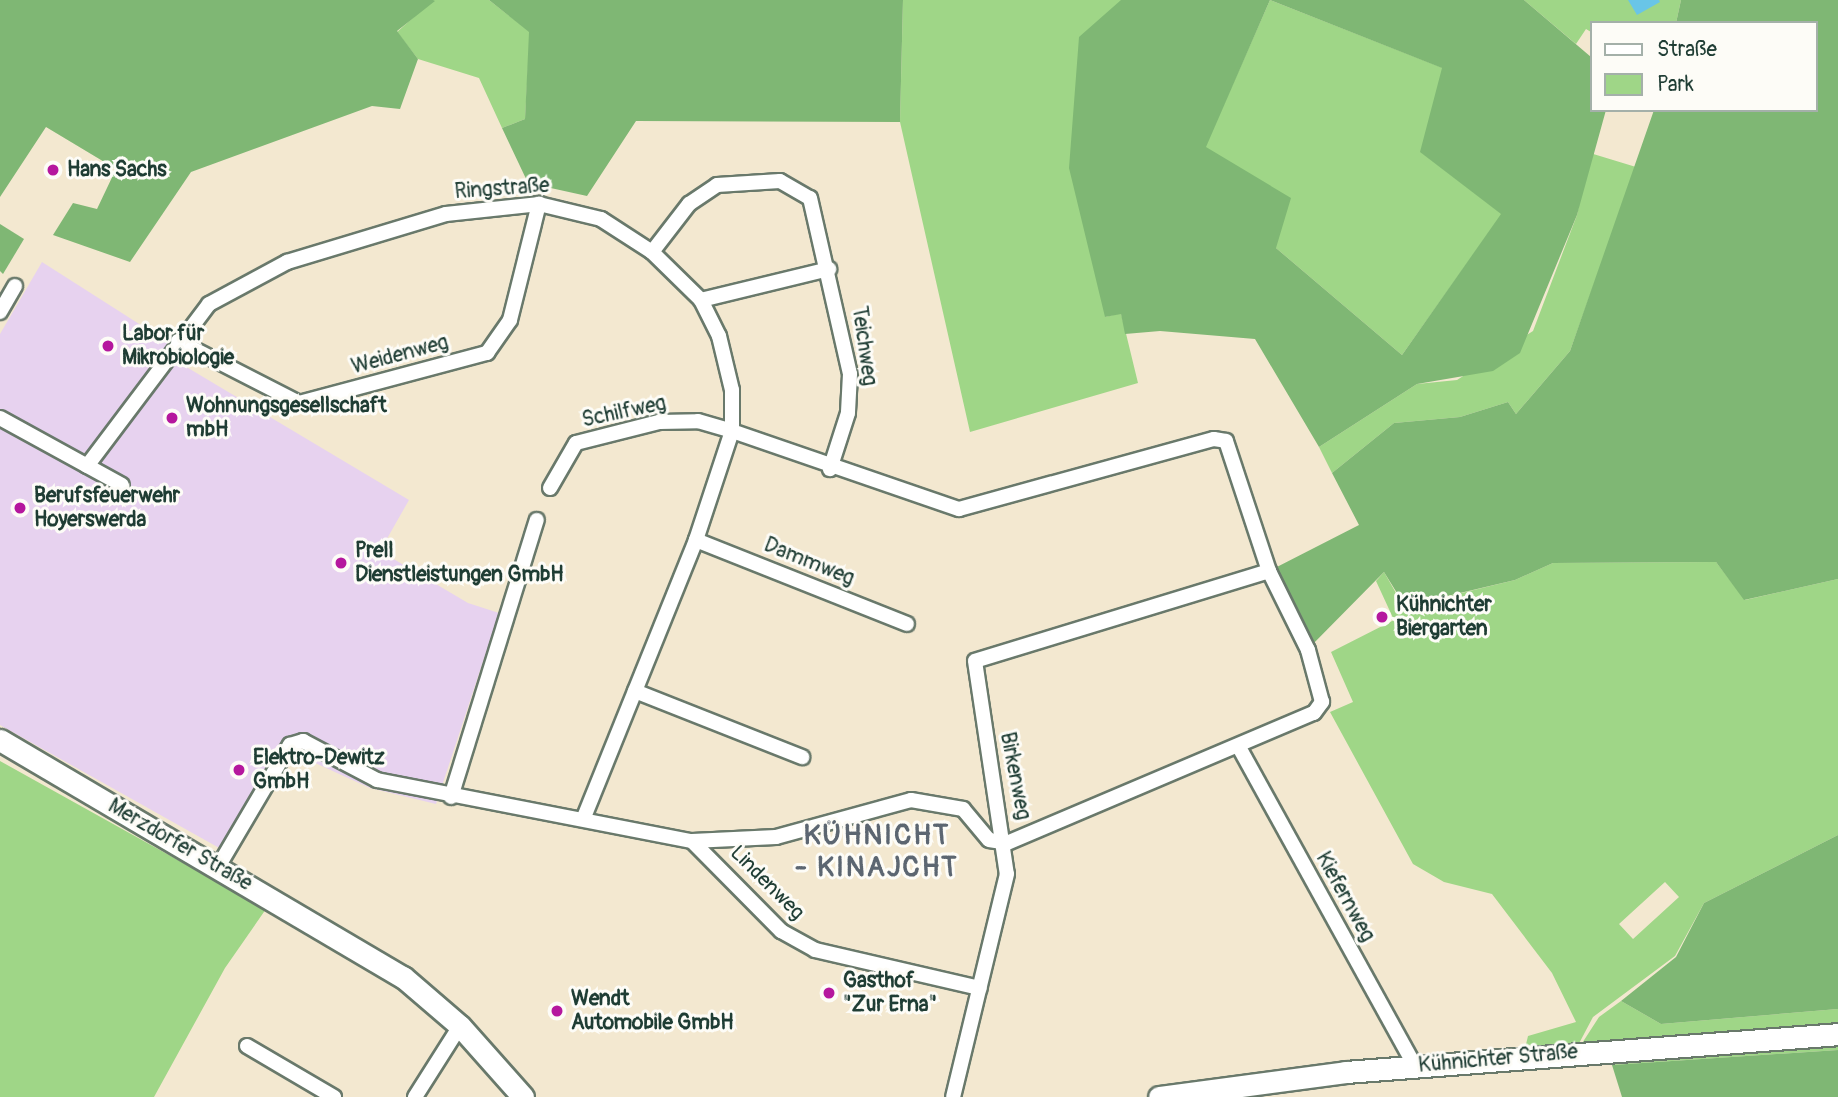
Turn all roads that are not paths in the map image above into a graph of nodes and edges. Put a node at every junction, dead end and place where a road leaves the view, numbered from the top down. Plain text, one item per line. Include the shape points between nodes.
1 (539, 204) junction
2 (652, 252) junction
3 (830, 269) junction
4 (15, 286) dead end
5 (701, 300) junction
6 (0, 312) edge
7 (178, 341) junction
8 (0, 418) edge
9 (732, 431) junction
10 (87, 466) junction
11 (830, 469) junction
12 (122, 485) dead end
13 (551, 488) dead end
14 (537, 520) dead end
15 (696, 540) junction
16 (1269, 571) junction
17 (907, 624) dead end
18 (635, 691) junction
19 (0, 740) edge
20 (1240, 748) junction
21 (802, 757) dead end
22 (451, 797) junction
23 (584, 817) junction
24 (728, 840) junction
25 (692, 841) junction
26 (1007, 844) junction
27 (719, 864) junction
28 (218, 867) junction
29 (980, 988) junction
30 (460, 1026) junction
31 (1838, 1034) edge
32 (247, 1046) dead end
33 (1415, 1066) junction
34 (1227, 1092) edge
35 (334, 1097) edge
36 (415, 1097) edge
37 (523, 1097) edge
38 (953, 1097) edge
39 (1159, 1097) edge

1 - 2 street, Ringstraße via 601,219
1 - 7 street, Ringstraße via 446,214 287,262 226,291
1 - 7 street, Weidenweg via 510,320 487,353 299,403
2 - 3 street, Teichweg via 702,193 733,182 780,181 810,198
2 - 5 street, Ringstraße
3 - 5 street
3 - 11 street, Teichweg via 850,386
4 - 6 street
5 - 9 street, Ringstraße via 725,353
7 - 10 street, Ringstraße
8 - 10 street
9 - 11 street
9 - 13 street, Schilfweg via 698,421 659,422 587,439 565,453
9 - 15 street, Ringstraße
10 - 12 street
11 - 16 street, Birkenweg via 945,506 982,507 1221,438 1230,448
14 - 22 street
15 - 17 street, Dammweg
15 - 18 street, Ringstraße
16 - 20 street, Birkenweg via 1308,650 1322,702 1303,721
16 - 26 street, Birkenweg via 975,661
18 - 21 street
18 - 23 street, Ringstraße
19 - 28 street, Merzdorfer Straße
20 - 26 street, Birkenweg
20 - 33 street, Kiefernweg
22 - 23 street, Lindenweg
22 - 28 street, Lindenweg via 366,776 296,742
23 - 25 street, Lindenweg
24 - 25 street, Lindenweg
24 - 26 street, Lindenweg via 776,837 886,803 924,800 963,809 989,840
24 - 27 street
25 - 27 street, Lindenweg
26 - 29 street via 1004,899
27 - 29 street, Lindenweg via 781,931 815,950
28 - 30 street, Merzdorfer Straße via 360,950 387,973 403,977
29 - 38 street
30 - 36 street
30 - 37 street, Merzdorfer Straße
31 - 33 street, Kühnichter Straße
32 - 35 street
33 - 34 street, Kühnichter Straße
34 - 39 street, Kühnichter Straße

